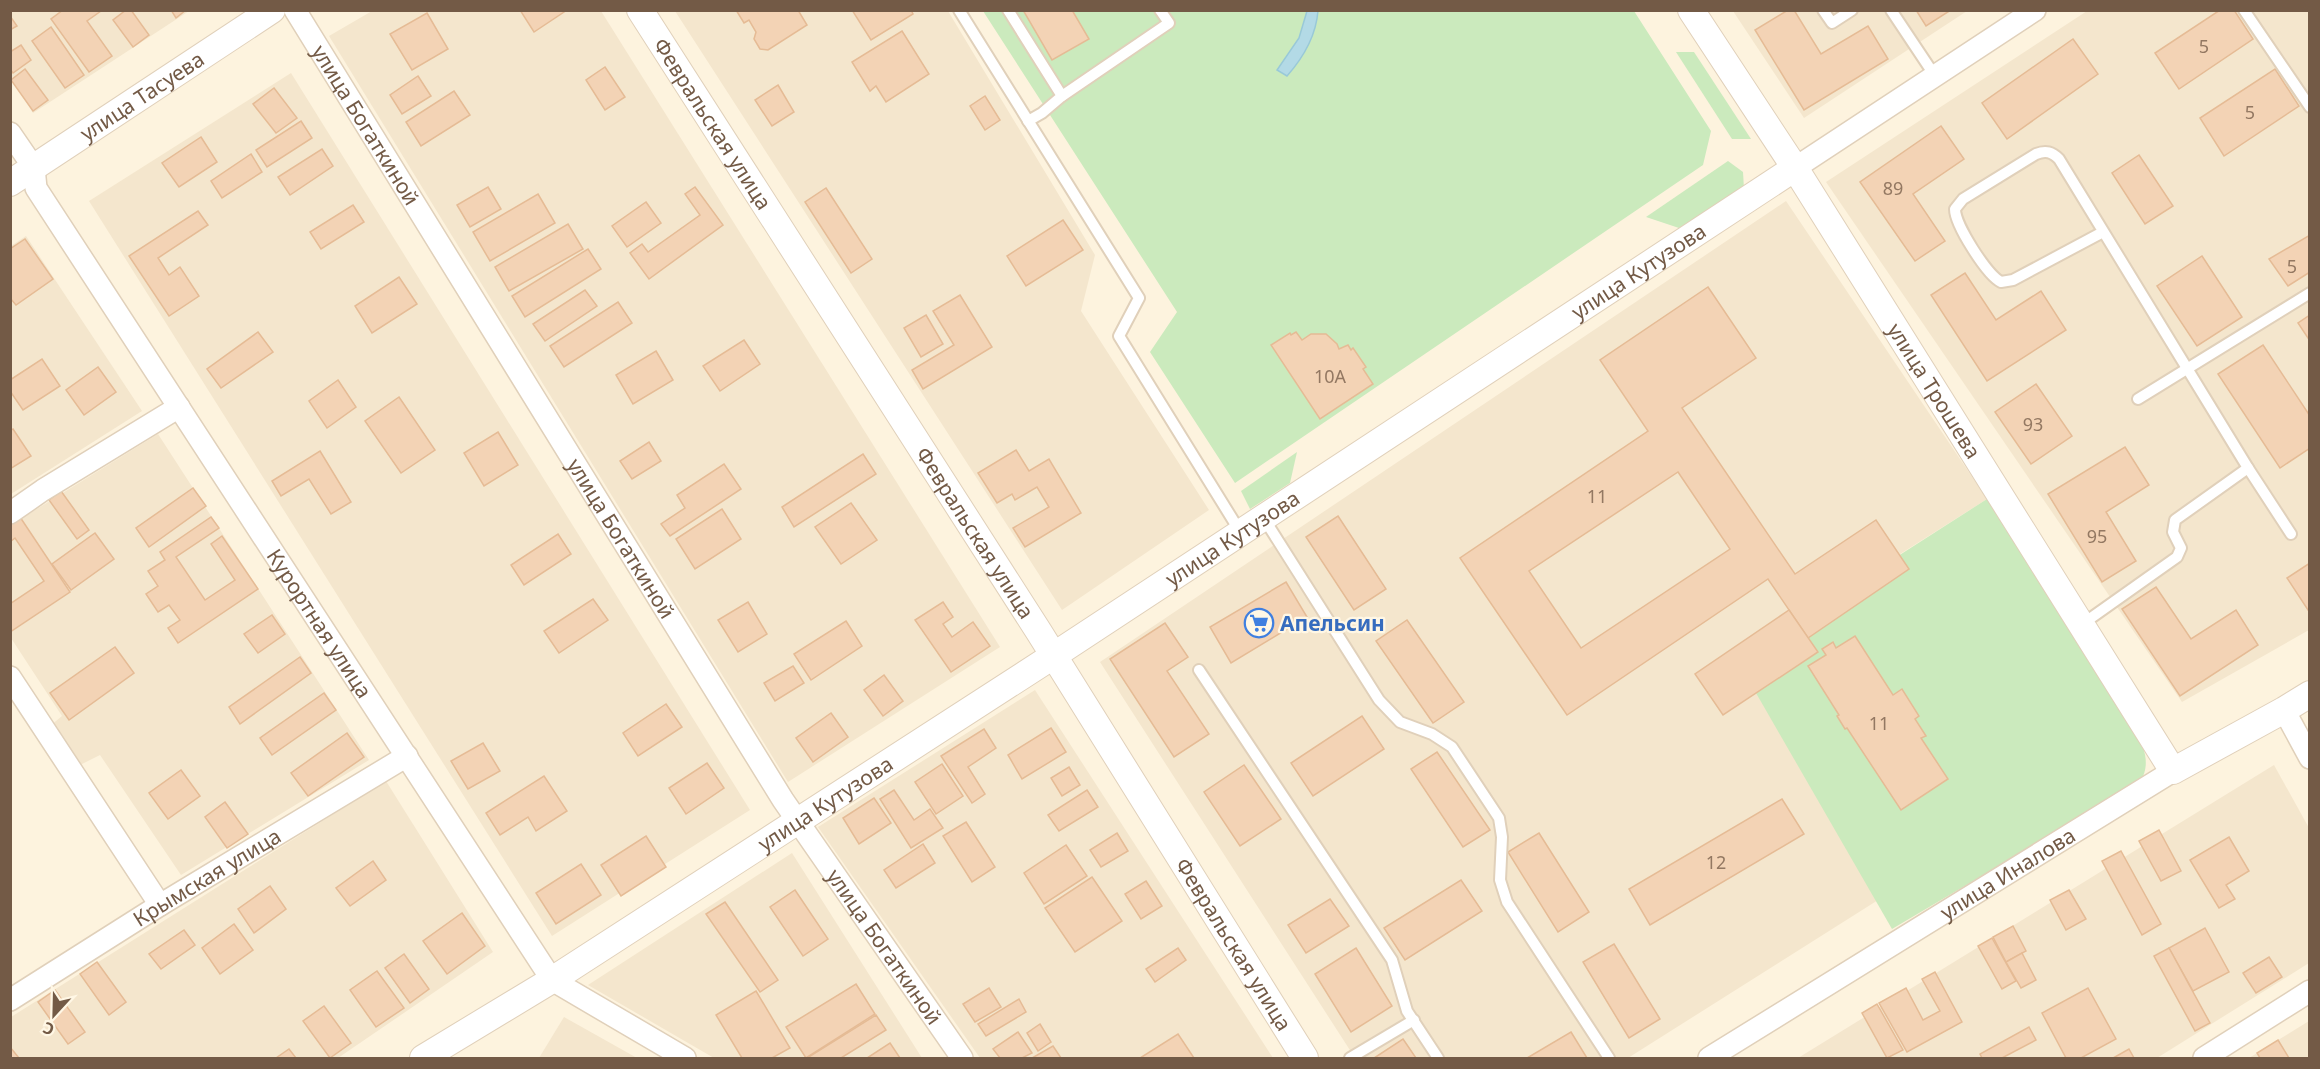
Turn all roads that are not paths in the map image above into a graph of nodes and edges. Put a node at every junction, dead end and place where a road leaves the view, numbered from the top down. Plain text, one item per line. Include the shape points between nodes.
1 (272, 10) edge
2 (295, 10) edge
3 (640, 10) edge
4 (959, 10) edge
5 (1008, 10) edge
6 (1160, 10) edge
7 (1691, 10) edge
8 (1823, 10) edge
9 (1852, 10) edge
10 (1891, 10) edge
11 (2035, 10) edge
12 (2244, 10) edge
13 (1935, 76) junction
14 (1062, 96) junction
15 (2310, 107) edge
16 (1028, 121) junction
17 (10, 133) edge
18 (34, 168) junction
19 (1795, 168) junction
20 (10, 183) edge
21 (2103, 232) junction
22 (2310, 293) edge
23 (2188, 368) junction
24 (2139, 399) dead end
25 (179, 407) junction
26 (2248, 468) junction
27 (10, 513) edge
28 (1263, 517) junction
29 (1241, 533) junction
30 (2291, 534) dead end
31 (2081, 625) junction
32 (1053, 656) junction
33 (1199, 670) dead end
34 (10, 676) edge
35 (2310, 694) edge
36 (2284, 710) junction
37 (407, 756) junction
38 (2310, 758) edge
39 (2173, 771) junction
40 (797, 821) junction
41 (160, 905) junction
42 (552, 980) junction
43 (2310, 991) edge
44 (12, 996) edge
45 (1414, 1020) junction
46 (423, 1059) edge
47 (685, 1059) edge
48 (962, 1059) edge
49 (1305, 1059) edge
50 (1350, 1059) edge
51 (1438, 1059) edge
52 (1609, 1059) edge
53 (1709, 1059) edge
54 (2204, 1059) edge

1 - 18 street, улица Тасуева
2 - 40 street, улица Богаткиной
3 - 32 street, Февральская улица
4 - 16 lane
5 - 14 lane
6 - 14 lane via 1169,23
7 - 19 street, улица Трошева
8 - 9 lane via 1832,23
10 - 13 lane
11 - 13 street, улица Кутузова
12 - 15 lane
13 - 19 street, улица Кутузова
14 - 16 lane
16 - 29 lane via 1139,298 1119,336
17 - 18 street, Курортная улица
18 - 20 street, улица Тасуева
18 - 25 street, Курортная улица via 36,188
19 - 28 street, улица Кутузова
19 - 31 street, улица Трошева
21 - 21 lane via 2059,159 2049,152 2027,159 1962,199 1955,209 1957,222 1967,238 1991,275 2001,282 2013,280
21 - 23 lane
22 - 23 lane
23 - 24 lane
23 - 26 lane
25 - 27 street
25 - 37 street, Курортная улица
26 - 30 lane
26 - 31 lane via 2175,520 2173,532 2181,548 2177,557
28 - 29 street, улица Кутузова
28 - 52 lane via 1379,700 1400,722 1432,734 1452,747 1499,818 1500,880 1507,902
29 - 32 street, улица Кутузова
31 - 39 street, улица Трошева
32 - 40 street, улица Кутузова
32 - 49 street, Февральская улица
33 - 45 lane via 1392,960 1407,1011
34 - 41 street
35 - 36 street, улица Иналова
36 - 38 street
36 - 39 street, улица Иналова
37 - 41 street, Крымская улица
37 - 42 street, Курортная улица
39 - 53 street, улица Иналова
40 - 42 street, улица Кутузова
40 - 48 street, улица Богаткиной
41 - 44 street, Крымская улица
42 - 46 street, улица Кутузова
42 - 47 street, Курортная улица
43 - 54 street
45 - 50 lane
45 - 51 lane

